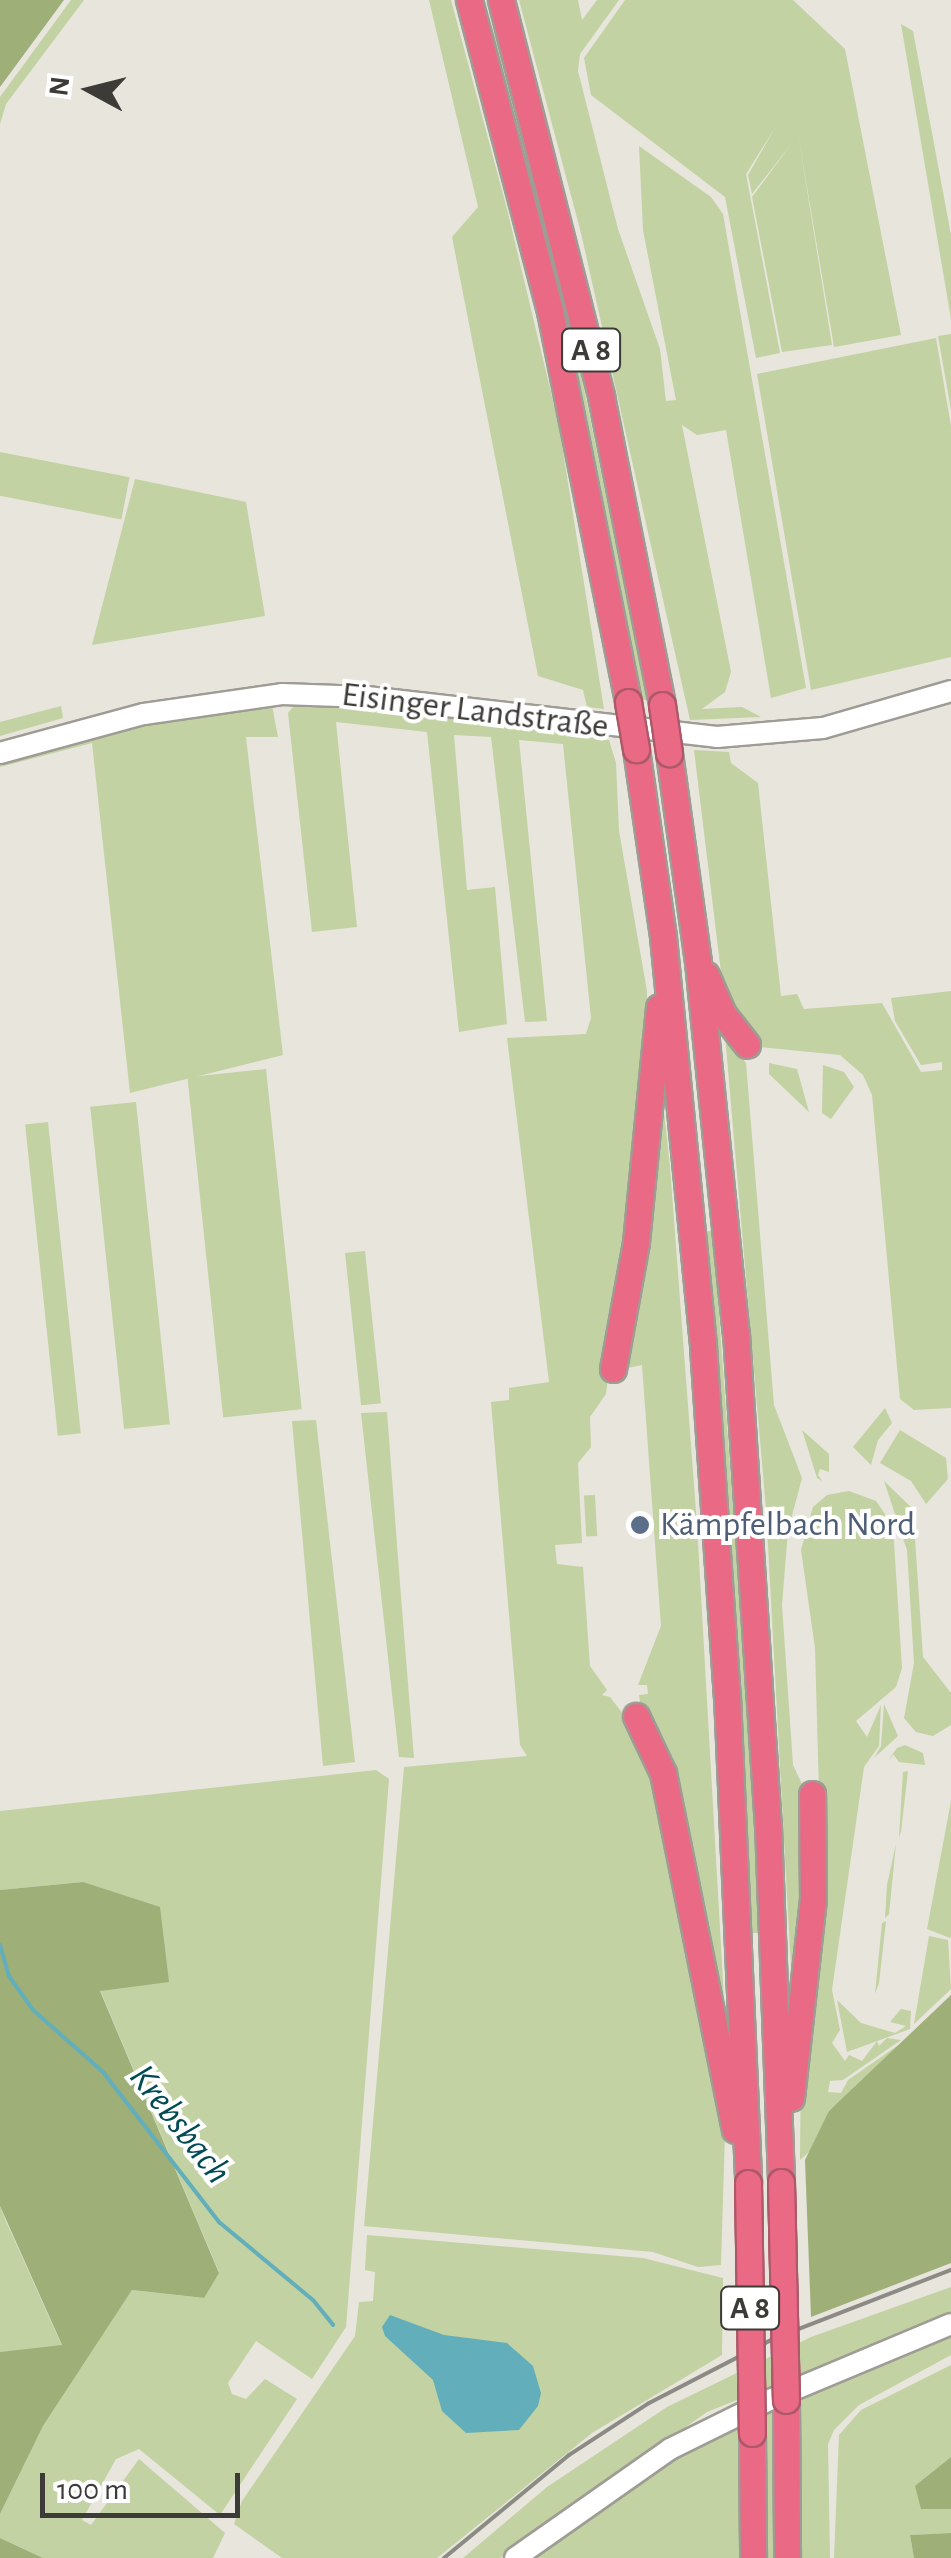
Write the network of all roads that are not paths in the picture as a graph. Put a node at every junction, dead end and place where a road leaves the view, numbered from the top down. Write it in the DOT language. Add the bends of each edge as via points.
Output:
graph roads {
  1 [pos="469,0"];
  2 [pos="501,0"];
  3 [pos="951,691"];
  4 [pos="0,753"];
  5 [pos="663,937"];
  6 [pos="698,962"];
  7 [pos="747,1045"];
  8 [pos="613,1369"];
  9 [pos="636,1716"];
  10 [pos="812,1794"];
  11 [pos="781,2182"];
  12 [pos="748,2183"];
  13 [pos="951,2324"];
  14 [pos="515,2558"];
  15 [pos="753,2558"];
  16 [pos="786,2558"];
  1 -- 5 [label="highway, A 8, bridge" via="558,346 628,702"];
  2 -- 6 [label="highway, A 8, bridge" via="598,379 662,705"];
  3 -- 4 [label="main road, Eisinger Landstraße" via="823,728 717,737 367,697 282,694 144,714"];
  5 -- 8 [label="highway" via="642,1196"];
  5 -- 12 [label="highway, A 8" via="716,1526"];
  6 -- 7 [label="highway"];
  6 -- 11 [label="highway, A 8" via="748,1508"];
  9 -- 12 [label="highway" via="663,1774"];
  10 -- 11 [label="highway" via="813,1899"];
  11 -- 16 [label="highway, A 8, bridge"];
  12 -- 15 [label="highway, A 8, bridge"];
  13 -- 14 [label="main road" via="767,2400 670,2449"];
}
